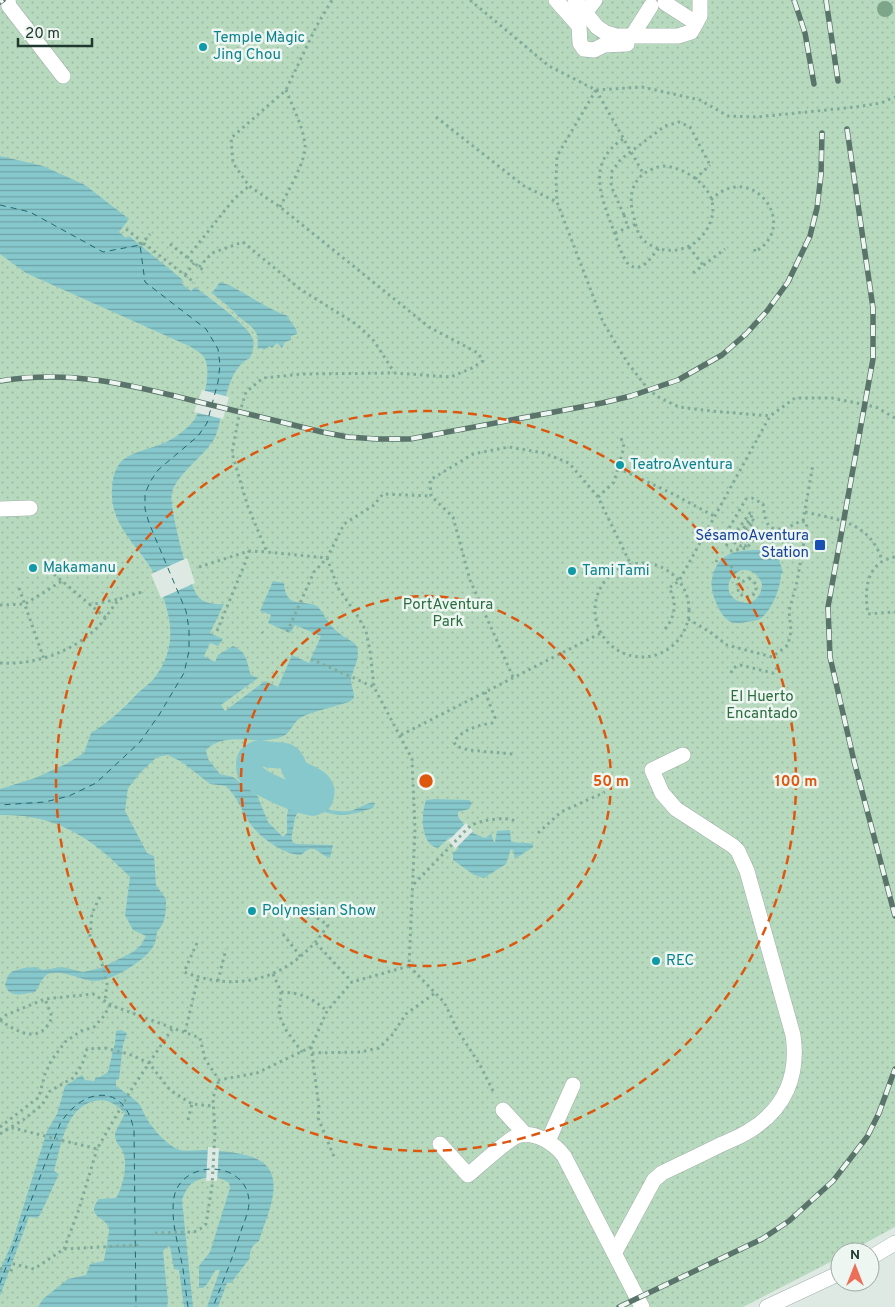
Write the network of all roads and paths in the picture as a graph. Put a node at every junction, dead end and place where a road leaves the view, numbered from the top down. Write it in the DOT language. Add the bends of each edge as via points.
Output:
graph roads {
  1 [pos="8,0"];
  2 [pos="332,0"];
  3 [pos="470,0"];
  4 [pos="556,0"];
  5 [pos="575,0"];
  6 [pos="595,0"];
  7 [pos="700,0"];
  8 [pos="657,2"];
  9 [pos="585,13"];
  10 [pos="694,27"];
  11 [pos="632,36"];
  12 [pos="63,76"];
  13 [pos="286,90"];
  14 [pos="596,90"];
  15 [pos="895,97"];
  16 [pos="436,117"];
  17 [pos="623,139"];
  18 [pos="644,173"];
  19 [pos="695,180"];
  20 [pos="249,186"];
  21 [pos="711,200"];
  22 [pos="557,202"];
  23 [pos="280,207"];
  24 [pos="636,224"];
  25 [pos="628,228"];
  26 [pos="126,229"];
  27 [pos="615,233"];
  28 [pos="150,234"];
  29 [pos="170,244"];
  30 [pos="140,245"];
  31 [pos="689,247"];
  32 [pos="754,247"];
  33 [pos="659,248"];
  34 [pos="725,249"];
  35 [pos="187,258"];
  36 [pos="194,263"];
  37 [pos="703,265"];
  38 [pos="199,267"];
  39 [pos="203,270"];
  40 [pos="693,273"];
  41 [pos="185,275"];
  42 [pos="195,283"];
  43 [pos="394,373"];
  44 [pos="770,416"];
  45 [pos="895,418"];
  46 [pos="620,435"];
  47 [pos="813,464"];
  48 [pos="618,468"];
  49 [pos="431,496"];
  50 [pos="598,497"];
  51 [pos="30,508"];
  52 [pos="0,509"];
  53 [pos="804,512"];
  54 [pos="714,516"];
  55 [pos="803,520"];
  56 [pos="721,542"];
  57 [pos="726,546"];
  58 [pos="249,550"];
  59 [pos="730,550"];
  60 [pos="267,552"];
  61 [pos="895,557"];
  62 [pos="327,558"];
  63 [pos="882,560"];
  64 [pos="631,565"];
  65 [pos="730,566"];
  66 [pos="199,567"];
  67 [pos="49,570"];
  68 [pos="62,581"];
  69 [pos="679,581"];
  70 [pos="740,583"];
  71 [pos="19,588"];
  72 [pos="145,591"];
  73 [pos="120,600"];
  74 [pos="0,604"];
  75 [pos="25,604"];
  76 [pos="88,605"];
  77 [pos="895,612"];
  78 [pos="106,618"];
  79 [pos="688,619"];
  80 [pos="665,629"];
  81 [pos="218,631"];
  82 [pos="287,632"];
  83 [pos="602,633"];
  84 [pos="44,659"];
  85 [pos="311,659"];
  86 [pos="0,663"];
  87 [pos="778,663"];
  88 [pos="731,673"];
  89 [pos="514,677"];
  90 [pos="374,687"];
  91 [pos="485,692"];
  92 [pos="401,736"];
  93 [pos="512,754"];
  94 [pos="683,755"];
  95 [pos="605,792"];
  96 [pos="515,821"];
  97 [pos="538,833"];
  98 [pos="413,885"];
  99 [pos="100,897"];
  100 [pos="306,911"];
  101 [pos="283,934"];
  102 [pos="197,943"];
  103 [pos="316,943"];
  104 [pos="226,949"];
  105 [pos="301,957"];
  106 [pos="409,966"];
  107 [pos="273,974"];
  108 [pos="198,978"];
  109 [pos="218,981"];
  110 [pos="352,982"];
  111 [pos="281,992"];
  112 [pos="436,993"];
  113 [pos="45,999"];
  114 [pos="105,1000"];
  115 [pos="112,1005"];
  116 [pos="327,1011"];
  117 [pos="0,1020"];
  118 [pos="172,1028"];
  119 [pos="184,1032"];
  120 [pos="311,1047"];
  121 [pos="302,1052"];
  122 [pos="312,1053"];
  123 [pos="149,1063"];
  124 [pos="219,1080"];
  125 [pos="573,1085"];
  126 [pos="192,1104"];
  127 [pos="212,1106"];
  128 [pos="500,1106"];
  129 [pos="188,1120"];
  130 [pos="0,1127"];
  131 [pos="6,1130"];
  132 [pos="0,1134"];
  133 [pos="526,1135"];
  134 [pos="548,1141"];
  135 [pos="440,1144"];
  136 [pos="96,1148"];
  137 [pos="335,1159"];
  138 [pos="155,1233"];
  139 [pos="895,1243"];
  140 [pos="139,1245"];
  141 [pos="64,1249"];
  142 [pos="614,1252"];
  143 [pos="880,1252"];
  144 [pos="0,1268"];
  145 [pos="830,1278"];
  146 [pos="642,1307"];
  147 [pos="767,1307"];
  1 -- 12 [label="lane" via="9,6"];
  2 -- 13 [label="path"];
  3 -- 14 [label="path" via="549,66"];
  4 -- 10 [label="lane" via="577,22 581,46 586,50 614,44 675,43 685,39"];
  5 -- 9 [label="lane"];
  6 -- 9 [label="lane"];
  7 -- 10 [label="lane" via="700,16"];
  8 -- 10 [label="lane"];
  8 -- 11 [label="lane"];
  9 -- 11 [label="lane" via="610,35"];
  10 -- 11 [label="lane" via="678,36"];
  13 -- 20 [label="path" via="232,138 233,163"];
  13 -- 23 [label="path" via="306,147 299,170"];
  14 -- 15 [label="path" via="642,87 700,100 728,116 757,117 856,107"];
  14 -- 17 [label="path"];
  14 -- 22 [label="path" via="557,156"];
  16 -- 22 [label="path" via="524,186"];
  17 -- 18 [label="path"];
  17 -- 27 [label="path" via="608,152 599,177 601,197"];
  18 -- 19 [label="path" via="656,167 670,166 683,170"];
  18 -- 24 [label="path" via="635,184 631,197"];
  19 -- 21 [label="path"];
  19 -- 25 [label="path, bridge" via="710,166 690,127 679,122 665,126 621,159 612,171 611,186"];
  20 -- 23 [label="path"];
  20 -- 35 [label="path" via="234,199"];
  21 -- 31 [label="path" via="712,216 707,230"];
  21 -- 32 [label="path" via="722,191 736,187 750,188 762,196 771,207 773,226 766,243 755,252"];
  22 -- 44 [label="path" via="603,322 648,390 679,407"];
  23 -- 43 [label="path" via="429,327 478,353 483,361 451,377"];
  24 -- 25 [label="path"];
  24 -- 33 [label="path" via="639,235"];
  25 -- 27 [label="path"];
  26 -- 30 [label="path" via="140,240"];
  27 -- 33 [label="path" via="631,267 642,267"];
  28 -- 30 [label="path"];
  29 -- 35 [label="path"];
  30 -- 41 [label="path" via="145,244"];
  31 -- 33 [label="path"];
  31 -- 37 [label="path"];
  34 -- 37 [label="path"];
  35 -- 36 [label="path"];
  36 -- 38 [label="path"];
  36 -- 41 [label="path"];
  37 -- 40 [label="path"];
  38 -- 39 [label="path"];
  38 -- 43 [label="path" via="212,253 243,242 300,289 356,324 374,341"];
  41 -- 42 [label="path"];
  43 -- 60 [label="path" via="302,374 263,378 246,392 232,453 248,507"];
  44 -- 45 [label="path" via="795,398 832,398 876,407"];
  44 -- 54 [label="path"];
  46 -- 48 [label="path" via="624,447"];
  47 -- 53 [label="path"];
  48 -- 50 [label="path" via="614,482"];
  48 -- 54 [label="path"];
  49 -- 50 [label="path" via="430,480 457,462 473,454 509,447 544,453 568,463"];
  49 -- 62 [label="path" via="383,494 374,505 344,524"];
  49 -- 89 [label="path" via="453,517 470,580"];
  50 -- 64 [label="path"];
  51 -- 52 [label="lane"];
  53 -- 55 [label="path"];
  53 -- 63 [label="path" via="855,525 868,534"];
  54 -- 69 [label="path"];
  55 -- 56 [label="path" via="785,529 773,528 766,520 762,504 752,498 746,499"];
  55 -- 79 [label="path" via="807,524 789,611 791,631 788,646 772,657 748,652 727,646"];
  57 -- 59 [label="path" via="750,513 753,514 734,542 736,544 752,519 738,544 741,546 753,528 744,545 757,534 747,548"];
  58 -- 60 [label="path"];
  58 -- 66 [label="path"];
  58 -- 81 [label="path"];
  60 -- 62 [label="path"];
  61 -- 63 [label="path"];
  62 -- 82 [label="path" via="314,572"];
  62 -- 90 [label="path" via="338,588 366,631"];
  63 -- 77 [label="path" via="867,583 868,614"];
  64 -- 69 [label="path" via="657,566"];
  64 -- 83 [label="path" via="618,570 600,589 595,615"];
  65 -- 70 [label="path"];
  67 -- 68 [label="path"];
  68 -- 75 [label="path"];
  68 -- 76 [label="path"];
  69 -- 79 [label="path" via="686,593"];
  69 -- 80 [label="path" via="669,588 674,608"];
  70 -- 70 [label="path" via="737,589 741,595 750,597 754,594 757,588 754,581 750,578"];
  71 -- 75 [label="path"];
  72 -- 73 [label="path"];
  73 -- 76 [label="path"];
  73 -- 78 [label="path"];
  74 -- 75 [label="path"];
  75 -- 84 [label="path"];
  76 -- 78 [label="path"];
  78 -- 84 [label="path" via="72,647"];
  79 -- 83 [label="path" via="676,643 653,656 627,655 614,649"];
  83 -- 89 [label="path"];
  84 -- 86 [label="path"];
  85 -- 90 [label="path"];
  87 -- 88 [label="path" via="773,673 740,665"];
  89 -- 91 [label="path"];
  90 -- 92 [label="path"];
  91 -- 92 [label="path"];
  91 -- 93 [label="path" via="494,718 492,723 458,735 454,742 468,750"];
  92 -- 98 [label="path" via="412,759"];
  94 -- 142 [label="lane" via="652,770 662,793 676,810 738,851 747,871 793,1036 795,1063 791,1084 779,1105 765,1119 749,1131 662,1173 654,1180"];
  95 -- 97 [label="path" via="561,812"];
  96 -- 98 [label="path" via="487,820 470,826"];
  98 -- 106 [label="path"];
  99 -- 114 [label="path" via="92,913 90,936 100,956 107,984"];
  100 -- 103 [label="path" via="328,925"];
  101 -- 105 [label="path"];
  102 -- 108 [label="path" via="184,972"];
  103 -- 105 [label="path"];
  103 -- 110 [label="path"];
  104 -- 109 [label="path"];
  105 -- 107 [label="path"];
  106 -- 110 [label="path"];
  106 -- 112 [label="path"];
  107 -- 109 [label="path" via="244,982"];
  107 -- 111 [label="path"];
  108 -- 109 [label="path"];
  108 -- 119 [label="path"];
  110 -- 116 [label="path"];
  111 -- 116 [label="path" via="308,997"];
  111 -- 121 [label="path" via="279,1014"];
  112 -- 122 [label="path" via="406,1014 379,1048 360,1052"];
  112 -- 128 [label="path" via="480,1065"];
  113 -- 114 [label="path" via="93,994"];
  113 -- 117 [label="path"];
  113 -- 117 [label="path" via="52,1017 49,1025 41,1031 29,1035"];
  114 -- 115 [label="path"];
  115 -- 118 [label="path"];
  115 -- 130 [label="path" via="94,1027 65,1042 51,1060 39,1097"];
  116 -- 120 [label="path"];
  118 -- 119 [label="path"];
  118 -- 123 [label="path"];
  119 -- 124 [label="path" via="200,1038 205,1059"];
  120 -- 121 [label="path"];
  120 -- 122 [label="path"];
  121 -- 124 [label="path" via="257,1073"];
  122 -- 137 [label="path" via="318,1118"];
  123 -- 126 [label="path" via="170,1090"];
  123 -- 131 [label="path" via="105,1048 87,1050 73,1078 50,1091 42,1105"];
  123 -- 136 [label="path"];
  124 -- 127 [label="path"];
  125 -- 134 [label="lane"];
  126 -- 127 [label="path"];
  126 -- 129 [label="path"];
  127 -- 138 [label="path" via="215,1132 206,1224 194,1232"];
  128 -- 133 [label="lane"];
  131 -- 132 [label="path"];
  131 -- 136 [label="path" via="13,1128"];
  133 -- 134 [label="lane"];
  133 -- 135 [label="lane" via="516,1137 468,1175"];
  134 -- 142 [label="lane" via="564,1156"];
  136 -- 141 [label="path"];
  139 -- 143 [label="lane"];
  140 -- 141 [label="path"];
  141 -- 144 [label="path" via="34,1269 14,1264 10,1273"];
  142 -- 146 [label="lane"];
  145 -- 147 [label="lane"];
}
